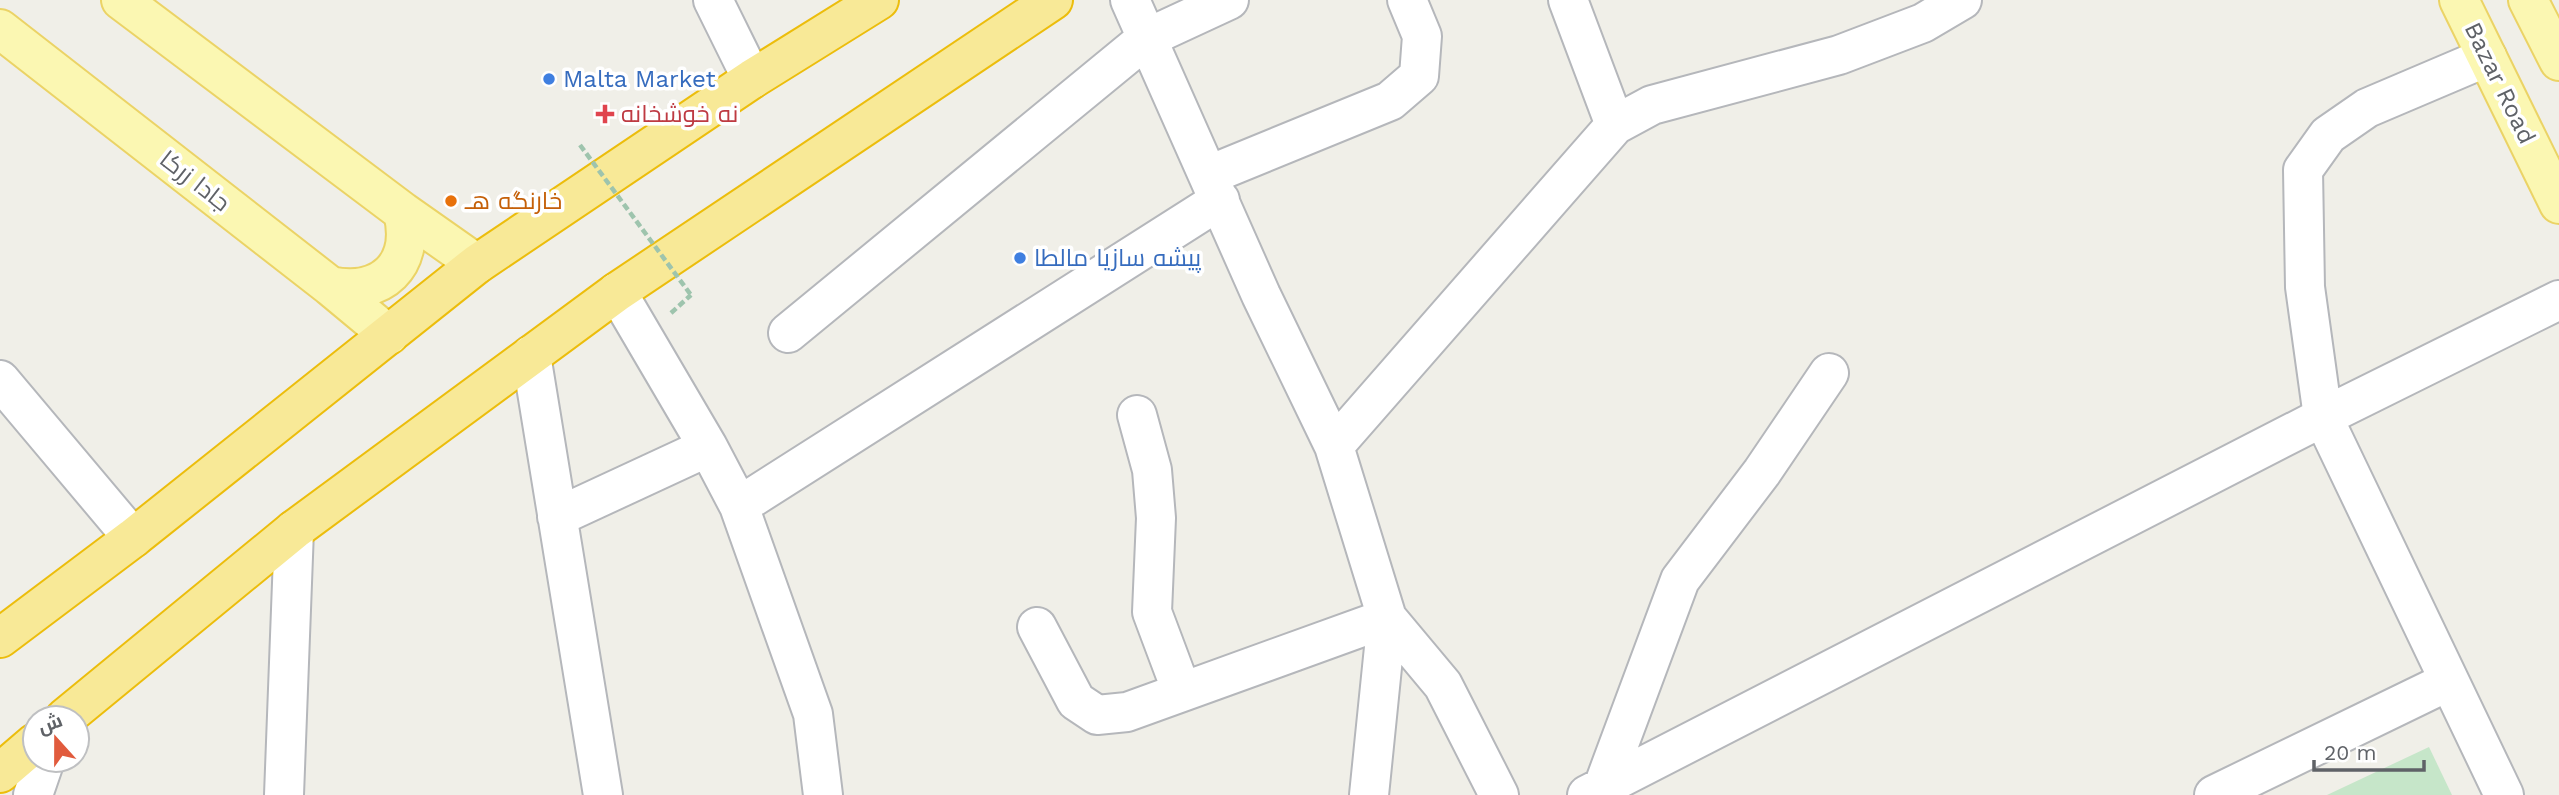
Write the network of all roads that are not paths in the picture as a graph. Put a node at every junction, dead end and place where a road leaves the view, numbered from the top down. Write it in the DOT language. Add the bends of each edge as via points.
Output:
graph roads {
  1 [pos="121,0"];
  2 [pos="713,0"];
  3 [pos="879,0"];
  4 [pos="1053,0"];
  5 [pos="1130,0"];
  6 [pos="1229,0"];
  7 [pos="1407,0"];
  8 [pos="1568,0"];
  9 [pos="1962,0"];
  10 [pos="2459,0"];
  11 [pos="2528,0"];
  12 [pos="0,29"];
  13 [pos="1147,38"];
  14 [pos="2487,57"];
  15 [pos="2559,61"];
  16 [pos="752,79"];
  17 [pos="1615,125"];
  18 [pos="1215,188"];
  19 [pos="2559,204"];
  20 [pos="403,212"];
  21 [pos="477,264"];
  22 [pos="330,286"];
  23 [pos="617,292"];
  24 [pos="2559,300"];
  25 [pos="789,333"];
  26 [pos="389,335"];
  27 [pos="531,355"];
  28 [pos="1829,373"];
  29 [pos="0,380"];
  30 [pos="1137,415"];
  31 [pos="2323,417"];
  32 [pos="1334,446"];
  33 [pos="708,447"];
  34 [pos="738,506"];
  35 [pos="557,517"];
  36 [pos="294,530"];
  37 [pos="133,538"];
  38 [pos="1387,618"];
  39 [pos="1037,627"];
  40 [pos="0,638"];
  41 [pos="2449,681"];
  42 [pos="1182,692"];
  43 [pos="82,704"];
  44 [pos="21,755"];
  45 [pos="0,773"];
  46 [pos="40,774"];
  47 [pos="1595,791"];
  48 [pos="33,795"];
  49 [pos="284,795"];
  50 [pos="603,795"];
  51 [pos="823,795"];
  52 [pos="1369,795"];
  53 [pos="1499,795"];
  54 [pos="2214,795"];
  55 [pos="2504,795"];
  1 -- 20 [label="main road"];
  2 -- 16 [label="street"];
  3 -- 16 [label="highway"];
  4 -- 23 [label="highway"];
  5 -- 13 [label="street"];
  6 -- 13 [label="street"];
  7 -- 18 [label="street" via="1422,36 1419,76 1390,101"];
  8 -- 17 [label="street"];
  9 -- 17 [label="street" via="1923,23 1839,55 1652,106"];
  10 -- 14 [label="main road, Bazar Road"];
  11 -- 15 [label="main road"];
  12 -- 22 [label="main road, جادا زرکا"];
  13 -- 18 [label="street"];
  13 -- 25 [label="street"];
  14 -- 19 [label="main road, Bazar Road"];
  14 -- 31 [label="street" via="2367,108 2328,135 2303,170 2305,287"];
  16 -- 21 [label="highway"];
  17 -- 32 [label="street"];
  18 -- 32 [label="street"];
  18 -- 34 [label="street"];
  20 -- 21 [label="main road"];
  20 -- 22 [label="main road" via="408,230 398,266 367,288"];
  21 -- 26 [label="highway"];
  22 -- 26 [label="main road, جادا زرکا"];
  23 -- 27 [label="highway"];
  23 -- 33 [label="street"];
  24 -- 31 [label="street"];
  26 -- 37 [label="highway"];
  27 -- 35 [label="street"];
  27 -- 36 [label="highway"];
  28 -- 47 [label="street" via="1680,580"];
  29 -- 37 [label="street"];
  30 -- 42 [label="street" via="1152,470 1156,518 1152,612"];
  31 -- 41 [label="street"];
  31 -- 47 [label="street"];
  32 -- 38 [label="street"];
  33 -- 34 [label="street"];
  33 -- 35 [label="street"];
  34 -- 51 [label="street" via="813,714"];
  35 -- 50 [label="street"];
  36 -- 43 [label="highway"];
  36 -- 49 [label="street"];
  37 -- 40 [label="highway"];
  38 -- 42 [label="street"];
  38 -- 52 [label="street"];
  38 -- 53 [label="street" via="1443,685"];
  39 -- 42 [label="street" via="1076,701 1097,715 1127,712"];
  41 -- 54 [label="street"];
  41 -- 55 [label="street"];
  44 -- 45 [label="highway"];
  46 -- 48 [label="street"];
}
